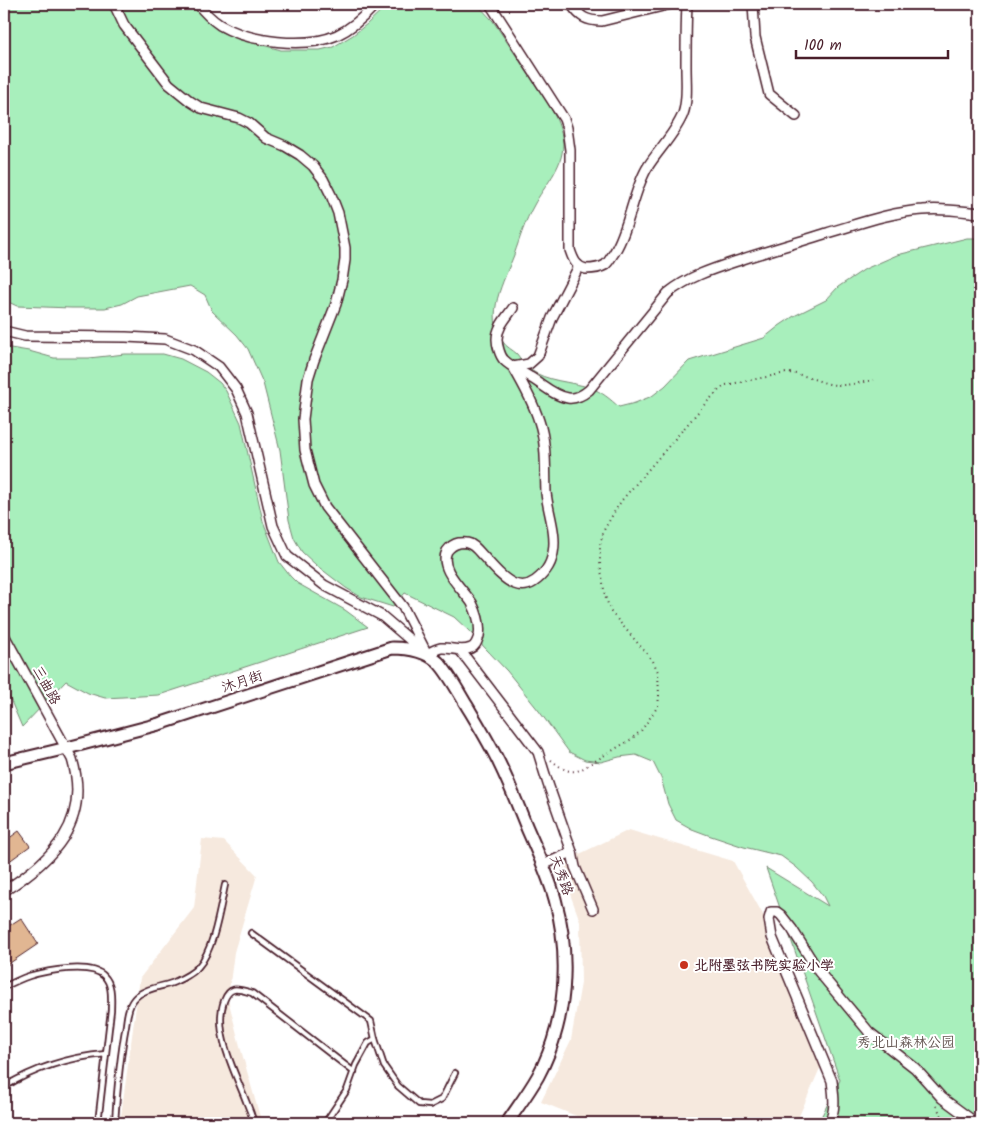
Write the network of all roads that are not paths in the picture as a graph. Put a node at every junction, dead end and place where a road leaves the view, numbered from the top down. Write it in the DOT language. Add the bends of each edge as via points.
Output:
graph roads {
  1 [pos="114,4"];
  2 [pos="198,4"];
  3 [pos="376,4"];
  4 [pos="490,4"];
  5 [pos="571,4"];
  6 [pos="671,4"];
  7 [pos="687,4"];
  8 [pos="753,4"];
  9 [pos="796,116"];
  10 [pos="980,213"];
  11 [pos="579,266"];
  12 [pos="513,308"];
  13 [pos="4,331"];
  14 [pos="513,367"];
  15 [pos="4,635"];
  16 [pos="460,650"];
  17 [pos="427,654"];
  18 [pos="67,748"];
  19 [pos="4,763"];
  20 [pos="572,852"];
  21 [pos="543,865"];
  22 [pos="225,885"];
  23 [pos="4,891"];
  24 [pos="594,909"];
  25 [pos="251,933"];
  26 [pos="4,987"];
  27 [pos="376,1039"];
  28 [pos="106,1054"];
  29 [pos="354,1072"];
  30 [pos="455,1073"];
  31 [pos="4,1087"];
  32 [pos="98,1123"];
  33 [pos="115,1123"];
  34 [pos="254,1123"];
  35 [pos="324,1123"];
  36 [pos="507,1123"];
  37 [pos="829,1123"];
  38 [pos="976,1123"];
  1 -- 17 [label="street" via="124,24 169,84 201,108 250,123 266,138 300,154 313,166 331,195 338,213 345,260 336,304 308,379 303,418 305,450 314,485 325,507 403,607"];
  2 -- 3 [label="street" via="222,26 256,37 297,43 337,34"];
  4 -- 11 [label="street" via="564,119 570,150 570,250"];
  5 -- 6 [label="street" via="584,18 602,21"];
  7 -- 11 [label="street" via="683,114 647,169 617,248 605,265"];
  8 -- 9 [label="street" via="756,37 769,94"];
  10 -- 14 [label="street" via="922,210 890,216 690,278 668,293 589,390 574,398 560,396"];
  11 -- 14 [label="street" via="552,318 538,356 529,364"];
  12 -- 14 [label="street" via="497,338 500,355"];
  13 -- 17 [label="street" via="25,336 165,340 194,350 219,367 236,389 247,413 273,526 287,556 324,585 382,616"];
  14 -- 16 [label="street" via="540,422 546,457 546,494 554,540 553,553 548,567 535,583 519,586 504,579 467,543 455,544 448,549 446,567 478,615 477,643 472,648"];
  15 -- 18 [label="street, 三曲路"];
  16 -- 17 [label="street" via="442,648"];
  16 -- 20 [label="street" via="538,752"];
  17 -- 18 [label="main road, 沐月街" via="392,648 159,724"];
  17 -- 21 [label="main road, 天秀路" via="446,672 483,733 502,768"];
  18 -- 19 [label="main road, 沐月街"];
  18 -- 23 [label="street, 三曲路" via="78,784 72,821 47,858"];
  20 -- 21 [label="street"];
  20 -- 24 [label="street" via="575,867"];
  21 -- 36 [label="main road, 天秀路" via="561,926 564,952 561,1002 545,1062"];
  22 -- 33 [label="lane" via="214,935 200,965 183,978 142,993 131,1004 123,1041"];
  25 -- 27 [label="lane" via="370,1021"];
  26 -- 28 [label="lane" via="27,976 56,970 88,969 102,974 112,997"];
  27 -- 29 [label="lane" via="368,1043"];
  27 -- 30 [label="lane" via="384,1066 398,1086 419,1104 430,1105 442,1099"];
  28 -- 31 [label="lane" via="52,1064"];
  28 -- 32 [label="lane"];
  29 -- 34 [label="lane" via="252,993 238,988 230,990 222,1007 221,1025 227,1051"];
  29 -- 35 [label="lane" via="347,1090"];
  37 -- 38 [label="street" via="834,1106 832,1081 772,937 771,912 777,912 792,929 819,972 869,1032 915,1068 942,1098"];
}
